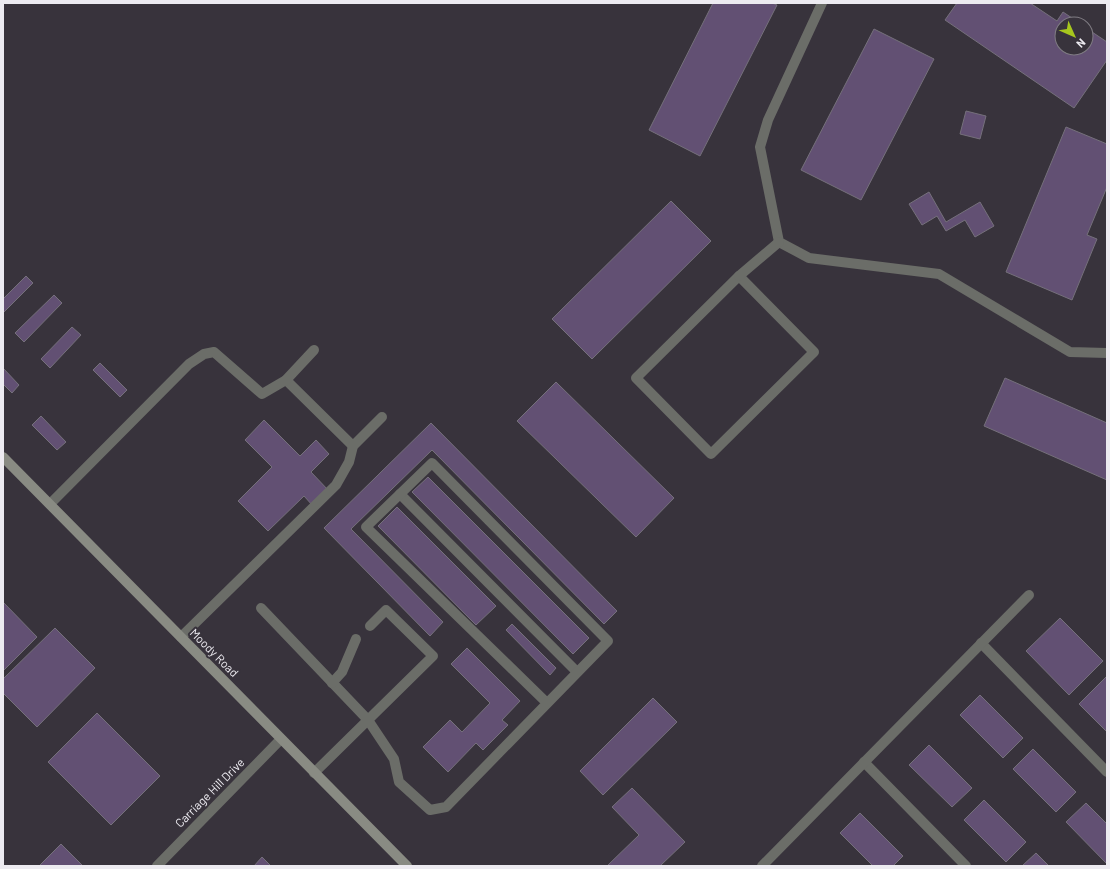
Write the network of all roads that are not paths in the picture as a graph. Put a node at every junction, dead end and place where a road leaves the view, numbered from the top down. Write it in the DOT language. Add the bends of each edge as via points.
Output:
graph roads {
  1 [pos="822,3"];
  2 [pos="779,242"];
  3 [pos="739,276"];
  4 [pos="314,350"];
  5 [pos="1107,353"];
  6 [pos="286,380"];
  7 [pos="382,417"];
  8 [pos="353,446"];
  9 [pos="3,457"];
  10 [pos="400,494"];
  11 [pos="50,504"];
  12 [pos="1029,595"];
  13 [pos="261,608"];
  14 [pos="370,626"];
  15 [pos="181,637"];
  16 [pos="356,639"];
  17 [pos="981,642"];
  18 [pos="577,672"];
  19 [pos="332,683"];
  20 [pos="547,703"];
  21 [pos="368,720"];
  22 [pos="281,739"];
  23 [pos="864,762"];
  24 [pos="1107,772"];
  25 [pos="314,773"];
  26 [pos="157,866"];
  27 [pos="407,866"];
  28 [pos="762,866"];
  29 [pos="966,866"];
  1 -- 2 [label="street" via="768,120 760,147"];
  2 -- 3 [label="street"];
  2 -- 5 [label="street" via="809,258 939,274 1070,352"];
  3 -- 3 [label="street" via="636,378 710,454 814,352"];
  4 -- 6 [label="street"];
  6 -- 8 [label="street"];
  6 -- 11 [label="street" via="262,394 214,352 204,354 189,364"];
  7 -- 8 [label="street"];
  8 -- 15 [label="street" via="349,462 336,485"];
  9 -- 11 [label="main road, Moody Road"];
  10 -- 18 [label="street"];
  10 -- 18 [label="street" via="432,463 608,641"];
  10 -- 20 [label="street" via="366,528"];
  11 -- 15 [label="main road, Moody Road"];
  12 -- 17 [label="street"];
  13 -- 19 [label="street"];
  14 -- 21 [label="street" via="386,610 433,656"];
  15 -- 22 [label="main road, Moody Road"];
  16 -- 19 [label="street" via="342,672"];
  17 -- 23 [label="street"];
  17 -- 24 [label="street"];
  18 -- 20 [label="street"];
  19 -- 21 [label="street"];
  20 -- 21 [label="street" via="446,807 430,810 399,782 394,760"];
  21 -- 25 [label="street"];
  22 -- 25 [label="main road, Moody Road"];
  22 -- 26 [label="street, Carriage Hill Drive"];
  23 -- 28 [label="street"];
  23 -- 29 [label="street"];
  25 -- 27 [label="main road, Moody Road"];
}
